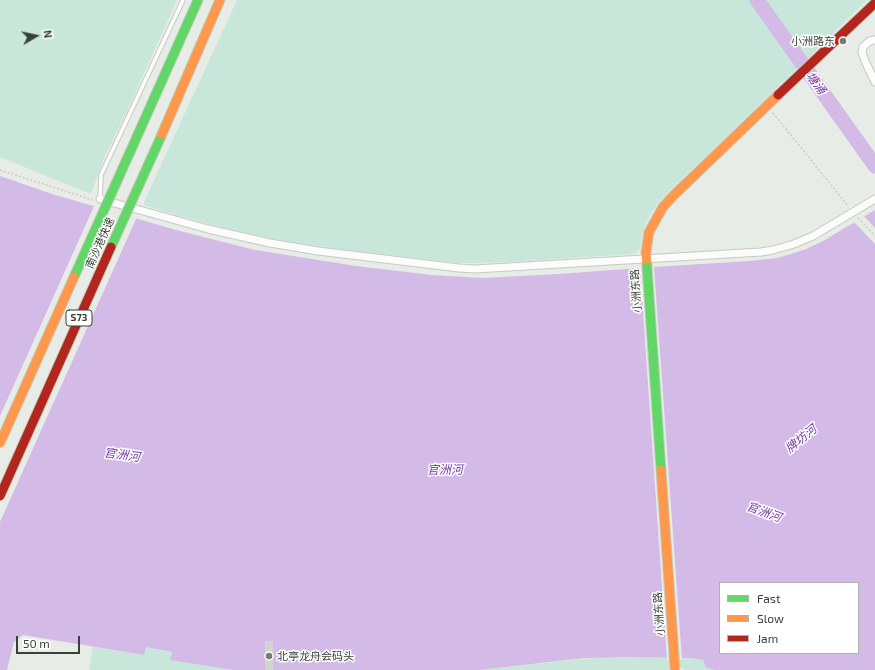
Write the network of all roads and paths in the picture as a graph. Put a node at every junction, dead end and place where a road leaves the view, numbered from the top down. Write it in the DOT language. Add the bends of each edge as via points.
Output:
graph roads {
  1 [pos="183,0"];
  2 [pos="198,0"];
  3 [pos="220,0"];
  4 [pos="875,3"];
  5 [pos="875,40"];
  6 [pos="875,82"];
  7 [pos="767,106"];
  8 [pos="0,170"];
  9 [pos="100,199"];
  10 [pos="875,199"];
  11 [pos="853,212"];
  12 [pos="875,236"];
  13 [pos="646,263"];
  14 [pos="0,443"];
  15 [pos="0,496"];
  16 [pos="675,669"];
  1 -- 9 [label="lane" via="102,175"];
  2 -- 14 [label="main road, 南沙港快速 / S73, bridge"];
  3 -- 15 [label="main road, 南沙港快速 / S73, bridge"];
  4 -- 7 [label="main road, 小洲东路"];
  5 -- 6 [label="street" via="865,45 862,52"];
  7 -- 11 [label="path"];
  7 -- 13 [label="main road, 小洲东路" via="663,207 650,232"];
  8 -- 9 [label="path" via="92,200"];
  9 -- 13 [label="street" via="208,230 270,243 459,268"];
  10 -- 11 [label="street"];
  11 -- 12 [label="path"];
  11 -- 13 [label="street" via="808,238 773,250"];
  13 -- 16 [label="main road, 小洲东路, bridge"];
}
